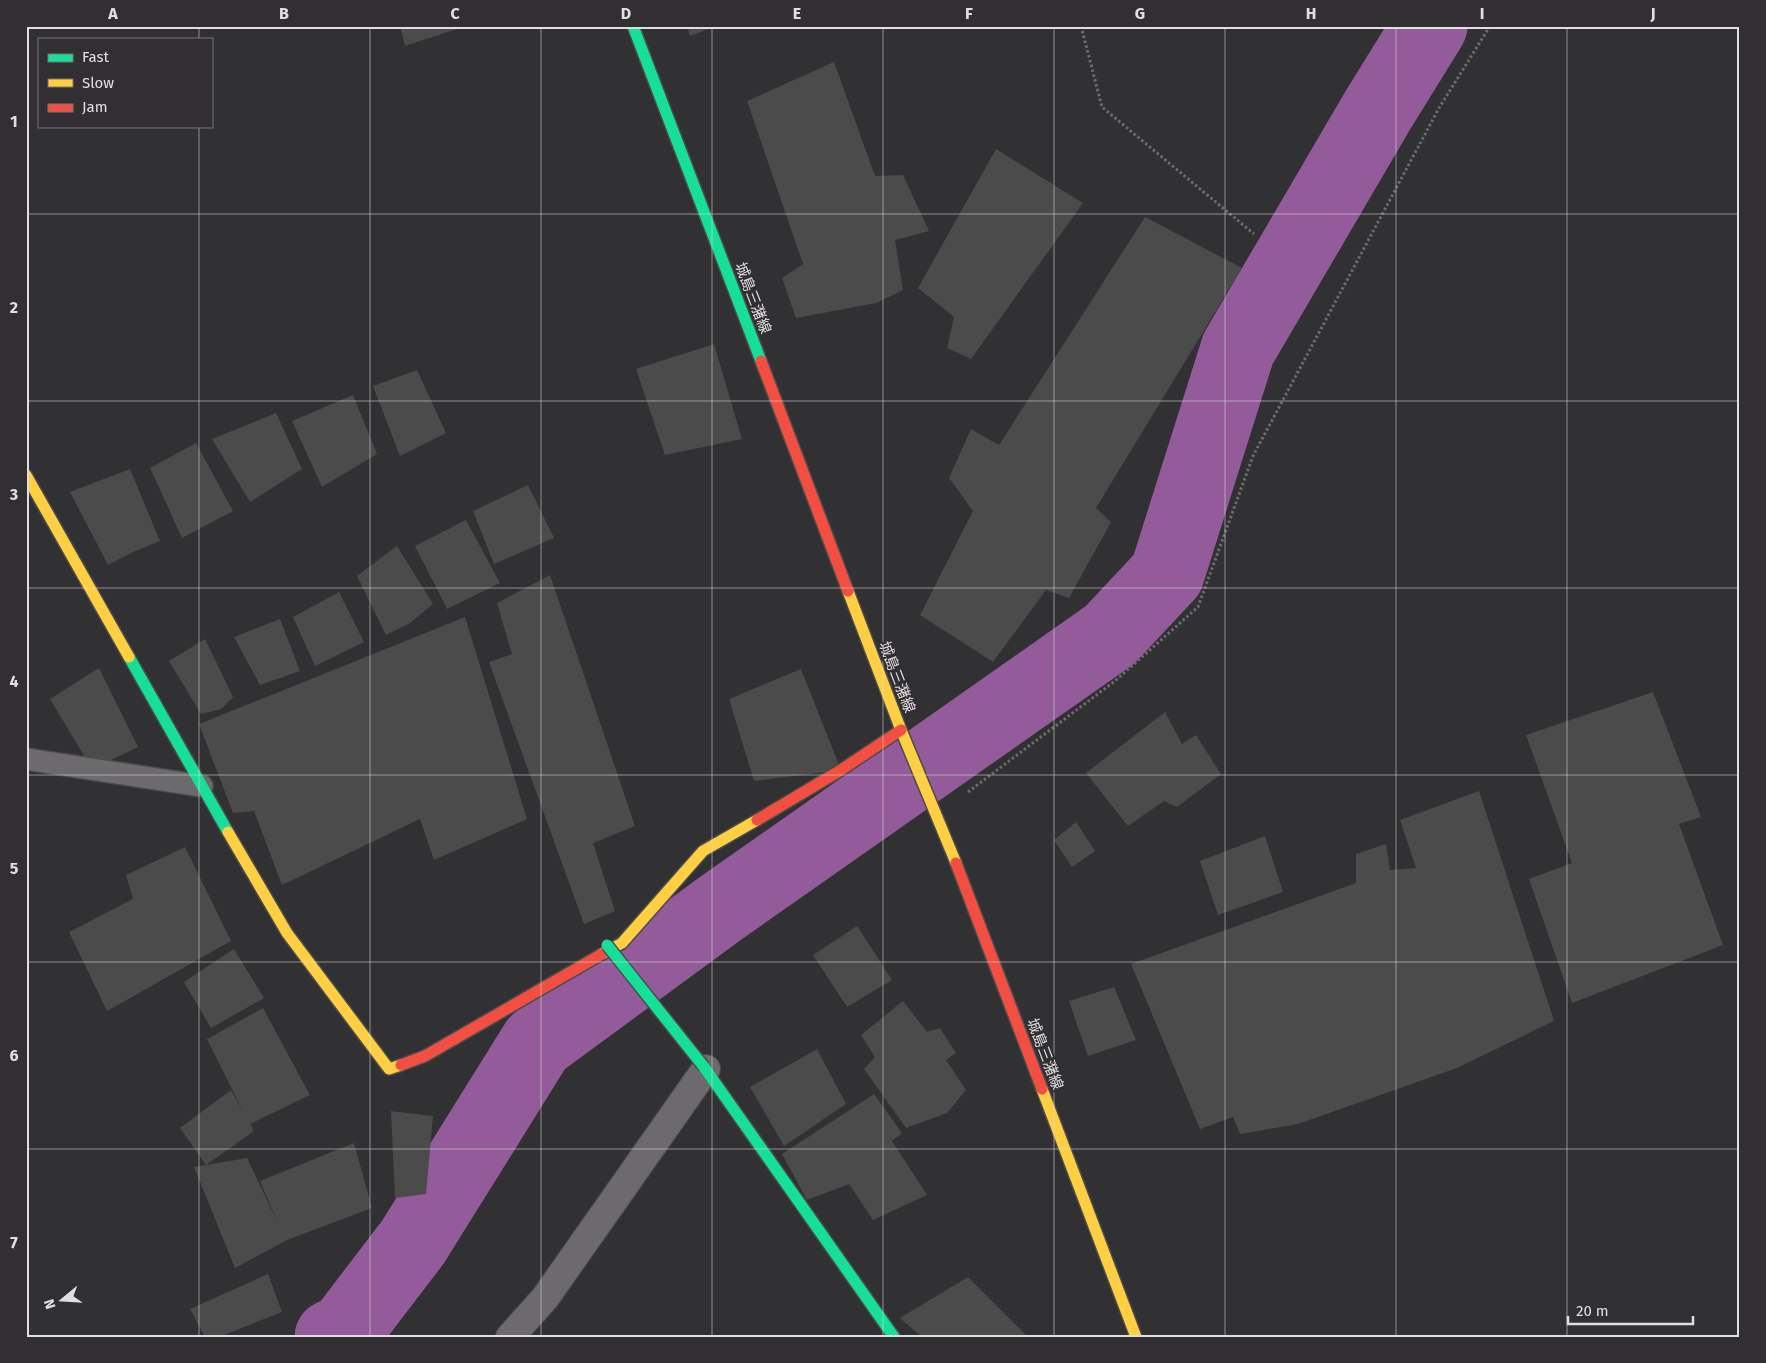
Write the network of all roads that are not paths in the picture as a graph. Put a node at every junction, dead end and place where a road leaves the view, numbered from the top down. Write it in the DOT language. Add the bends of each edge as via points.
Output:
graph roads {
  1 [pos="633,26"];
  2 [pos="26,474"];
  3 [pos="901,730"];
  4 [pos="26,759"];
  5 [pos="202,786"];
  6 [pos="622,942"];
  7 [pos="705,1068"];
  8 [pos="510,1337"];
  9 [pos="894,1337"];
  10 [pos="1136,1337"];
  1 -- 3 [label="street, 城島三潴線"];
  2 -- 5 [label="street"];
  3 -- 6 [label="street" via="841,770 703,851"];
  3 -- 10 [label="street, 城島三潴線" via="938,815"];
  4 -- 5 [label="lane"];
  5 -- 6 [label="street" via="287,932 389,1069 424,1056"];
  6 -- 7 [label="street, bridge" via="607,945"];
  7 -- 8 [label="street" via="545,1298"];
  7 -- 9 [label="street"];
}
